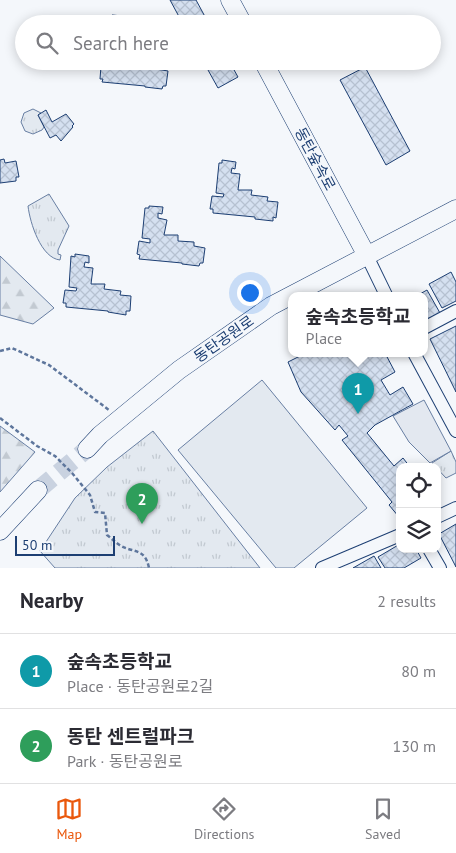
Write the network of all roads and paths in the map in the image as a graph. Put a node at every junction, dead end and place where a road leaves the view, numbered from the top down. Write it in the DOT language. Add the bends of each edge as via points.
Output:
graph roads {
  1 [pos="230,0"];
  2 [pos="238,15"];
  3 [pos="268,70"];
  4 [pos="456,209"];
  5 [pos="367,256"];
  6 [pos="298,292"];
  7 [pos="385,292"];
  8 [pos="288,297"];
  9 [pos="456,311"];
  10 [pos="428,326"];
  11 [pos="0,351"];
  12 [pos="416,357"];
  13 [pos="452,414"];
  14 [pos="0,418"];
  15 [pos="120,418"];
  16 [pos="456,431"];
  17 [pos="87,449"];
  18 [pos="38,490"];
  19 [pos="456,508"];
  20 [pos="441,515"];
  21 [pos="0,531"];
  22 [pos="396,537"];
  23 [pos="431,553"];
  24 [pos="149,568"];
  25 [pos="322,568"];
  26 [pos="440,568"];
  1 -- 2 [label="main road"];
  3 -- 5 [label="main road, 동탄숲속로"];
  4 -- 5 [label="main road, 동탄공원로"];
  5 -- 6 [label="main road, 동탄공원로"];
  5 -- 7 [label="street"];
  8 -- 15 [label="main road, 동탄공원로" via="178,370"];
  9 -- 10 [label="street"];
  11 -- 15 [label="path" via="12,348 49,365"];
  12 -- 13 [label="street"];
  13 -- 16 [label="street"];
  14 -- 24 [label="path" via="55,456 72,473 90,495 95,512 105,513 107,535 122,546 138,551"];
  15 -- 17 [label="main road, 동탄공원로"];
  18 -- 21 [label="main road"];
  19 -- 20 [label="street"];
  22 -- 25 [label="street"];
  23 -- 26 [label="street"];
}
